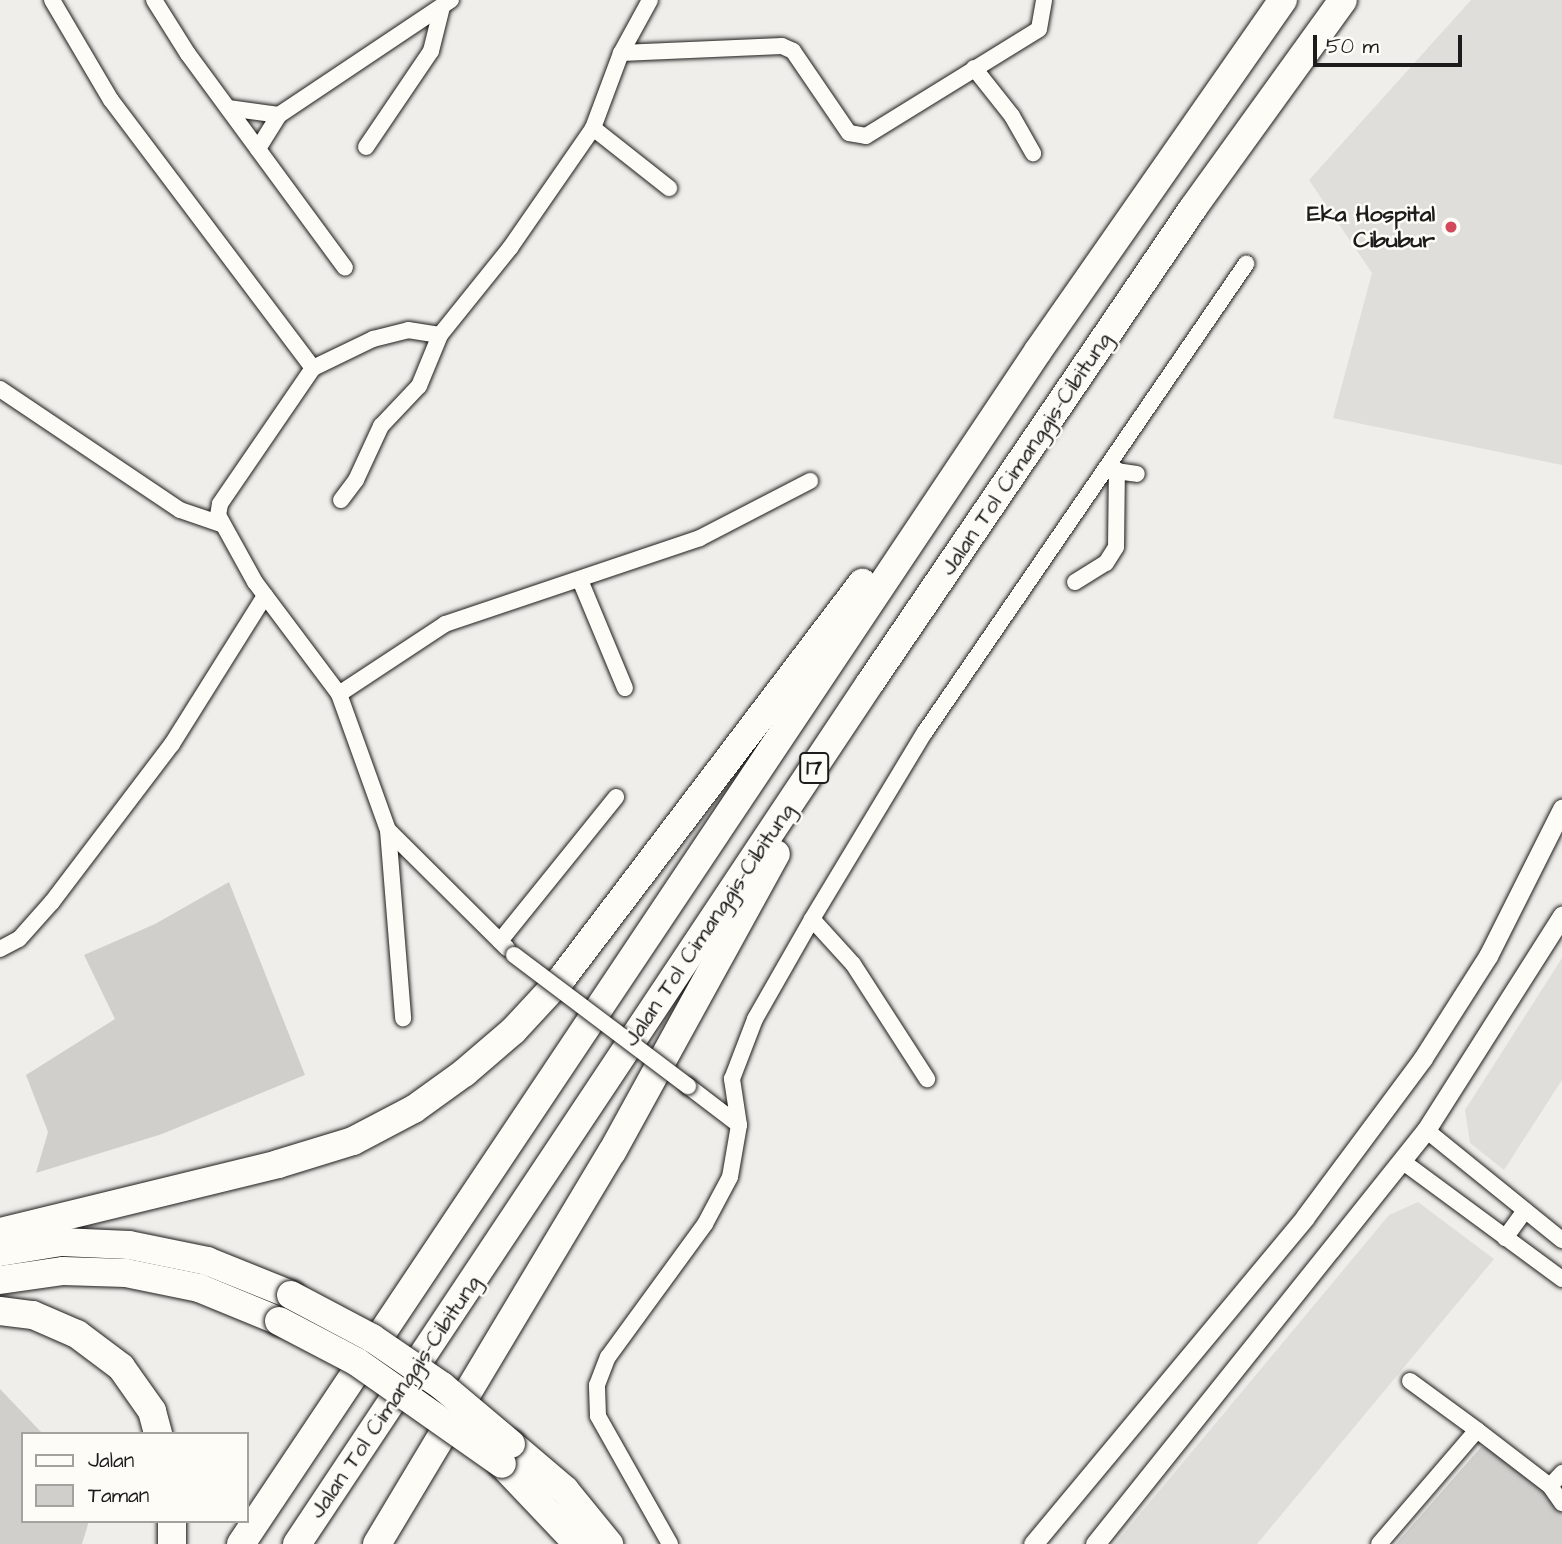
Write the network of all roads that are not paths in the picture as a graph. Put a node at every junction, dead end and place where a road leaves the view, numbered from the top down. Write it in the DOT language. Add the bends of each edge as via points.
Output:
graph roads {
  1 [pos="52,0"];
  2 [pos="154,0"];
  3 [pos="650,0"];
  4 [pos="1044,0"];
  5 [pos="1283,0"];
  6 [pos="1343,0"];
  7 [pos="446,4"];
  8 [pos="621,53"];
  9 [pos="974,68"];
  10 [pos="228,108"];
  11 [pos="279,115"];
  12 [pos="593,128"];
  13 [pos="366,147"];
  14 [pos="258,149"];
  15 [pos="1033,153"];
  16 [pos="669,188"];
  17 [pos="1246,264"];
  18 [pos="345,268"];
  19 [pos="440,335"];
  20 [pos="1038,351"];
  21 [pos="313,368"];
  22 [pos="0,389"];
  23 [pos="1111,470"];
  24 [pos="1137,474"];
  25 [pos="810,481"];
  26 [pos="341,500"];
  27 [pos="221,524"];
  28 [pos="580,580"];
  29 [pos="1075,582"];
  30 [pos="265,596"];
  31 [pos="870,683"];
  32 [pos="625,688"];
  33 [pos="339,694"];
  34 [pos="616,797"];
  35 [pos="1562,809"];
  36 [pos="388,830"];
  37 [pos="1562,916"];
  38 [pos="812,919"];
  39 [pos="500,942"];
  40 [pos="0,949"];
  41 [pos="403,1018"];
  42 [pos="927,1079"];
  43 [pos="740,1125"];
  44 [pos="1426,1130"];
  45 [pos="1402,1161"];
  46 [pos="1525,1210"];
  47 [pos="0,1232"];
  48 [pos="1505,1238"];
  49 [pos="1562,1240"];
  50 [pos="0,1252"];
  51 [pos="1562,1279"];
  52 [pos="0,1280"];
  53 [pos="0,1311"];
  54 [pos="1410,1381"];
  55 [pos="1477,1430"];
  56 [pos="157,1432"];
  57 [pos="507,1454"];
  58 [pos="1562,1473"];
  59 [pos="1550,1486"];
  60 [pos="1562,1501"];
  61 [pos="172,1523"];
  62 [pos="172,1544"];
  63 [pos="241,1544"];
  64 [pos="297,1544"];
  65 [pos="377,1544"];
  66 [pos="578,1544"];
  67 [pos="609,1544"];
  68 [pos="670,1544"];
  69 [pos="1033,1544"];
  70 [pos="1095,1544"];
  71 [pos="1378,1544"];
  1 -- 21 [label="street" via="111,100"];
  2 -- 10 [label="street"];
  3 -- 8 [label="street"];
  4 -- 9 [label="street" via="1039,29"];
  5 -- 20 [label="highway, Jalan Tol Cimanggis–Cibitung / 17"];
  6 -- 31 [label="highway, Jalan Tol Cimanggis–Cibitung / 17" via="1193,208"];
  7 -- 11 [label="street"];
  7 -- 13 [label="street" via="431,51"];
  8 -- 9 [label="street" via="782,46 793,51 849,133 859,137"];
  8 -- 12 [label="street"];
  9 -- 15 [label="street" via="1012,116"];
  10 -- 11 [label="street"];
  10 -- 14 [label="street"];
  11 -- 14 [label="street"];
  12 -- 16 [label="street"];
  12 -- 19 [label="street" via="510,248"];
  14 -- 18 [label="street"];
  17 -- 23 [label="street"];
  19 -- 21 [label="street" via="408,330 373,339"];
  19 -- 26 [label="street" via="419,386 381,426"];
  20 -- 47 [label="highway" via="563,977 513,1031 464,1073 414,1109 353,1141 278,1164"];
  20 -- 63 [label="highway, Jalan Tol Cimanggis–Cibitung / 17"];
  21 -- 27 [label="street" via="220,504"];
  22 -- 27 [label="street" via="180,510"];
  23 -- 24 [label="street"];
  23 -- 29 [label="street" via="1116,547 1106,563"];
  23 -- 38 [label="street" via="1078,503 925,732"];
  25 -- 28 [label="street" via="700,538"];
  27 -- 30 [label="street"];
  28 -- 32 [label="street"];
  28 -- 33 [label="street" via="445,624"];
  30 -- 33 [label="street"];
  30 -- 40 [label="street" via="164,754 52,902 19,939"];
  31 -- 64 [label="highway, Jalan Tol Cimanggis–Cibitung / 17"];
  31 -- 65 [label="highway" via="612,1152"];
  33 -- 36 [label="street"];
  34 -- 39 [label="street"];
  35 -- 69 [label="street" via="1488,956 1423,1058 1305,1217"];
  36 -- 39 [label="street"];
  36 -- 41 [label="street"];
  37 -- 44 [label="street"];
  38 -- 42 [label="street" via="853,964"];
  38 -- 43 [label="street" via="755,1019 732,1079"];
  39 -- 43 [label="street, bridge"];
  43 -- 68 [label="street" via="730,1177 705,1224 633,1318 608,1357 597,1385 603,1426"];
  44 -- 45 [label="street"];
  44 -- 46 [label="street"];
  45 -- 48 [label="street"];
  45 -- 70 [label="street"];
  46 -- 48 [label="street"];
  46 -- 49 [label="street"];
  48 -- 51 [label="street"];
  50 -- 57 [label="highway, bridge" via="61,1242 130,1245 207,1261 291,1295 372,1338 442,1386"];
  52 -- 57 [label="highway, bridge" via="62,1271 126,1273 199,1288 279,1321 358,1362"];
  53 -- 56 [label="highway" via="33,1315 77,1334 121,1367 152,1411"];
  54 -- 55 [label="street"];
  55 -- 59 [label="street"];
  55 -- 71 [label="street"];
  57 -- 66 [label="highway"];
  57 -- 67 [label="highway" via="565,1490"];
  58 -- 59 [label="street"];
  59 -- 60 [label="street"];
  61 -- 62 [label="highway"];
}
